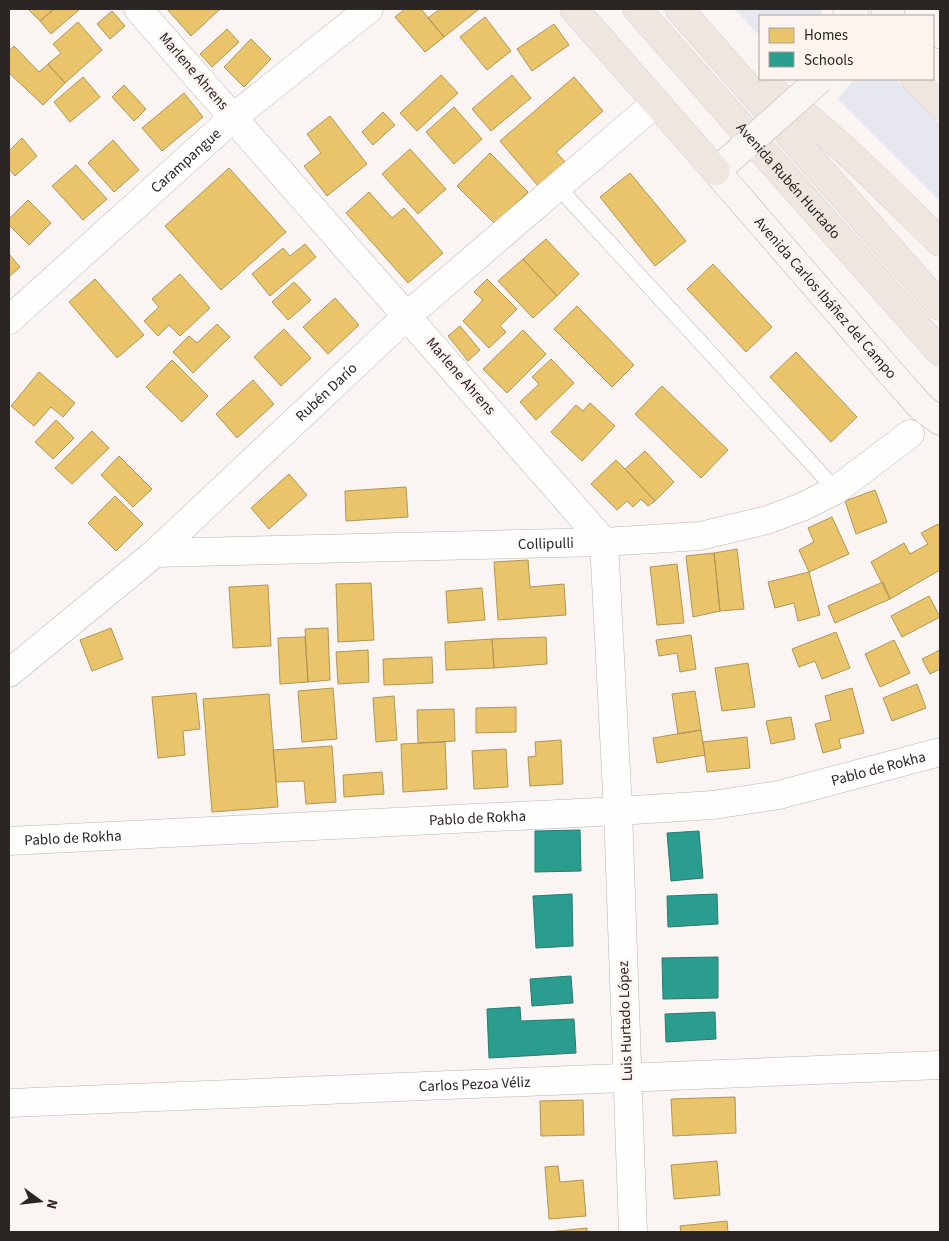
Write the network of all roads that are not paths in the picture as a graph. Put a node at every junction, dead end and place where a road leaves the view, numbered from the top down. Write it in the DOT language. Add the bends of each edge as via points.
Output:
graph roads {
  1 [pos="138,9"];
  2 [pos="369,9"];
  3 [pos="574,9"];
  4 [pos="637,9"];
  5 [pos="679,9"];
  6 [pos="717,51"];
  7 [pos="819,80"];
  8 [pos="916,80"];
  9 [pos="940,105"];
  10 [pos="644,113"];
  11 [pos="234,117"];
  12 [pos="716,171"];
  13 [pos="558,187"];
  14 [pos="940,242"];
  15 [pos="940,306"];
  16 [pos="408,315"];
  17 [pos="9,320"];
  18 [pos="940,352"];
  19 [pos="940,421"];
  20 [pos="910,434"];
  21 [pos="836,490"];
  22 [pos="604,542"];
  23 [pos="155,553"];
  24 [pos="9,673"];
  25 [pos="940,752"];
  26 [pos="618,811"];
  27 [pos="9,841"];
  28 [pos="940,1065"];
  29 [pos="627,1078"];
  30 [pos="9,1103"];
  31 [pos="633,1232"];
  1 -- 11 [label="street, Marlene Ahrens"];
  2 -- 11 [label="street, Carampangue"];
  3 -- 12 [label="highway"];
  4 -- 18 [label="highway, Avenida Rubén Hurtado"];
  5 -- 6 [label="highway"];
  6 -- 14 [label="highway" via="803,112"];
  6 -- 15 [label="highway"];
  7 -- 12 [label="main road, bridge"];
  8 -- 9 [label="highway"];
  10 -- 13 [label="street, Rubén Darío"];
  11 -- 16 [label="street, Marlene Ahrens"];
  11 -- 17 [label="street, Carampangue"];
  12 -- 19 [label="main road, Avenida Carlos Ibáñez del Campo" via="922,408"];
  13 -- 16 [label="street, Rubén Darío"];
  13 -- 21 [label="lane"];
  16 -- 22 [label="street, Marlene Ahrens"];
  16 -- 23 [label="street, Rubén Darío"];
  20 -- 21 [label="street, Collipulli"];
  21 -- 22 [label="street, Collipulli" via="793,510 731,530 668,539"];
  22 -- 23 [label="street, Collipulli"];
  22 -- 26 [label="street"];
  23 -- 24 [label="street, Rubén Darío"];
  25 -- 26 [label="street, Pablo de Rokha" via="779,795 713,805"];
  26 -- 27 [label="street, Pablo de Rokha"];
  26 -- 29 [label="street, Luis Hurtado López"];
  28 -- 29 [label="street, Carlos Pezoa Véliz"];
  29 -- 30 [label="street, Carlos Pezoa Véliz"];
  29 -- 31 [label="street, Luis Hurtado López"];
}
